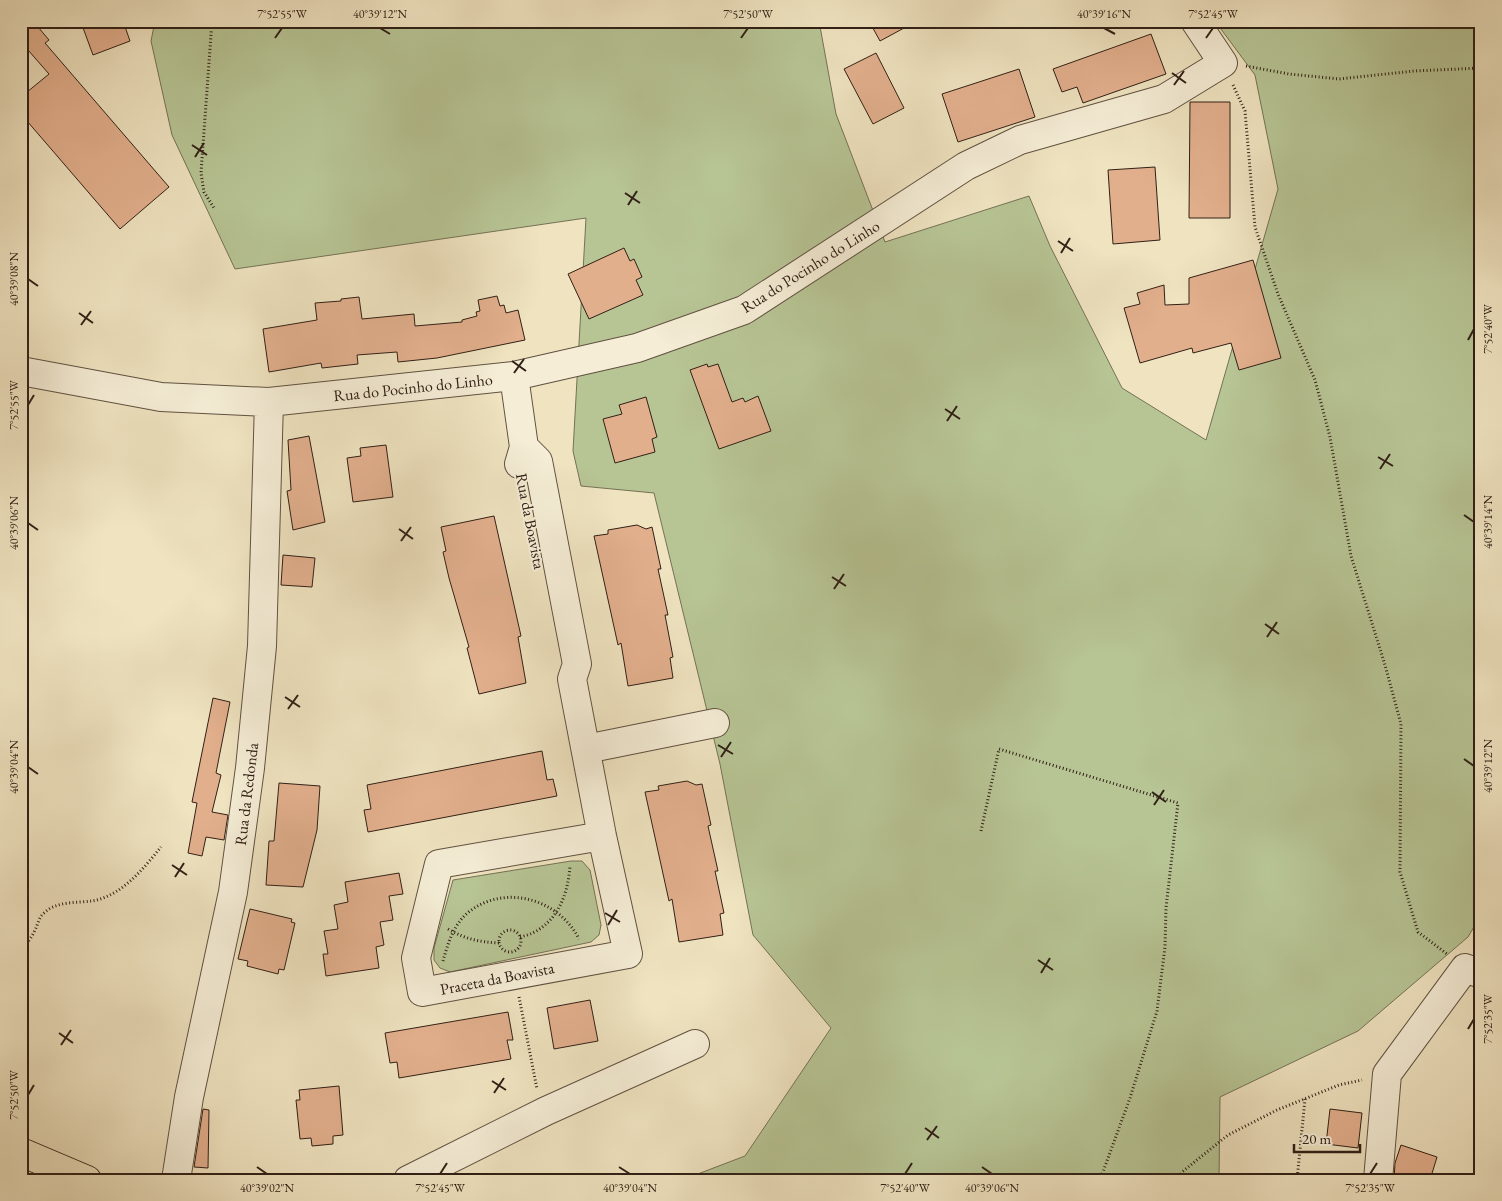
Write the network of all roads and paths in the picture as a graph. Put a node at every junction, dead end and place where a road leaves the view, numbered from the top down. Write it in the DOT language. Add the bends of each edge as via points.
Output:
graph roads {
  1 [pos="212,21"];
  2 [pos="1195,21"];
  3 [pos="1223,62"];
  4 [pos="1481,68"];
  5 [pos="214,208"];
  6 [pos="21,371"];
  7 [pos="514,376"];
  8 [pos="269,402"];
  9 [pos="715,723"];
  10 [pos="586,749"];
  11 [pos="981,831"];
  12 [pos="602,836"];
  13 [pos="161,847"];
  14 [pos="571,861"];
  15 [pos="556,911"];
  16 [pos="441,924"];
  17 [pos="454,932"];
  18 [pos="520,937"];
  19 [pos="499,943"];
  20 [pos="581,944"];
  21 [pos="21,948"];
  22 [pos="443,969"];
  23 [pos="1473,971"];
  24 [pos="514,975"];
  25 [pos="695,1044"];
  26 [pos="1387,1074"];
  27 [pos="1304,1099"];
  28 [pos="541,1113"];
  29 [pos="21,1152"];
  30 [pos="87,1180"];
  31 [pos="176,1180"];
  32 [pos="408,1180"];
  33 [pos="1100,1180"];
  34 [pos="1177,1180"];
  35 [pos="1297,1180"];
  36 [pos="1378,1180"];
  1 -- 5 [label="path" via="201,173 204,192"];
  2 -- 3 [label="street"];
  3 -- 4 [label="path" via="1339,79"];
  3 -- 7 [label="street, Rua do Pocinho do Linho" via="1164,100 1020,140 966,166 744,310 637,348"];
  3 -- 23 [label="path" via="1245,111 1255,227 1278,294 1315,380 1330,437 1351,556 1401,724 1400,872 1418,932"];
  6 -- 8 [label="street, Rua do Pocinho do Linho" via="160,397"];
  7 -- 8 [label="street, Rua do Pocinho do Linho"];
  7 -- 10 [label="street, Rua da Boavista" via="524,447 538,461 577,664 572,679"];
  8 -- 31 [label="street, Rua da Redonda" via="262,646 250,768 233,892 189,1097"];
  9 -- 10 [label="street"];
  10 -- 12 [label="street, Rua da Boavista"];
  11 -- 33 [label="path" via="999,749 1178,803 1157,1011"];
  12 -- 24 [label="street, Praceta da Boavista" via="628,954"];
  12 -- 24 [label="street, Praceta da Boavista" via="439,864 416,958 422,992"];
  13 -- 21 [label="path" via="140,873 110,895 44,912"];
  14 -- 15 [label="path" via="568,889"];
  15 -- 17 [label="path" via="524,898 492,900 470,911"];
  15 -- 18 [label="path" via="543,927"];
  15 -- 20 [label="path" via="570,924"];
  16 -- 17 [label="path"];
  17 -- 19 [label="path" via="476,941"];
  17 -- 22 [label="path"];
  18 -- 19 [label="path" via="508,929 500,936"];
  18 -- 19 [label="path" via="520,944 513,951 506,951"];
  23 -- 26 [label="street"];
  24 -- 28 [label="path"];
  25 -- 28 [label="street"];
  26 -- 27 [label="path" via="1339,1085"];
  26 -- 36 [label="street"];
  27 -- 34 [label="path" via="1228,1135 1182,1172"];
  27 -- 35 [label="path"];
  28 -- 32 [label="street"];
  29 -- 30 [label="main road"];
}
